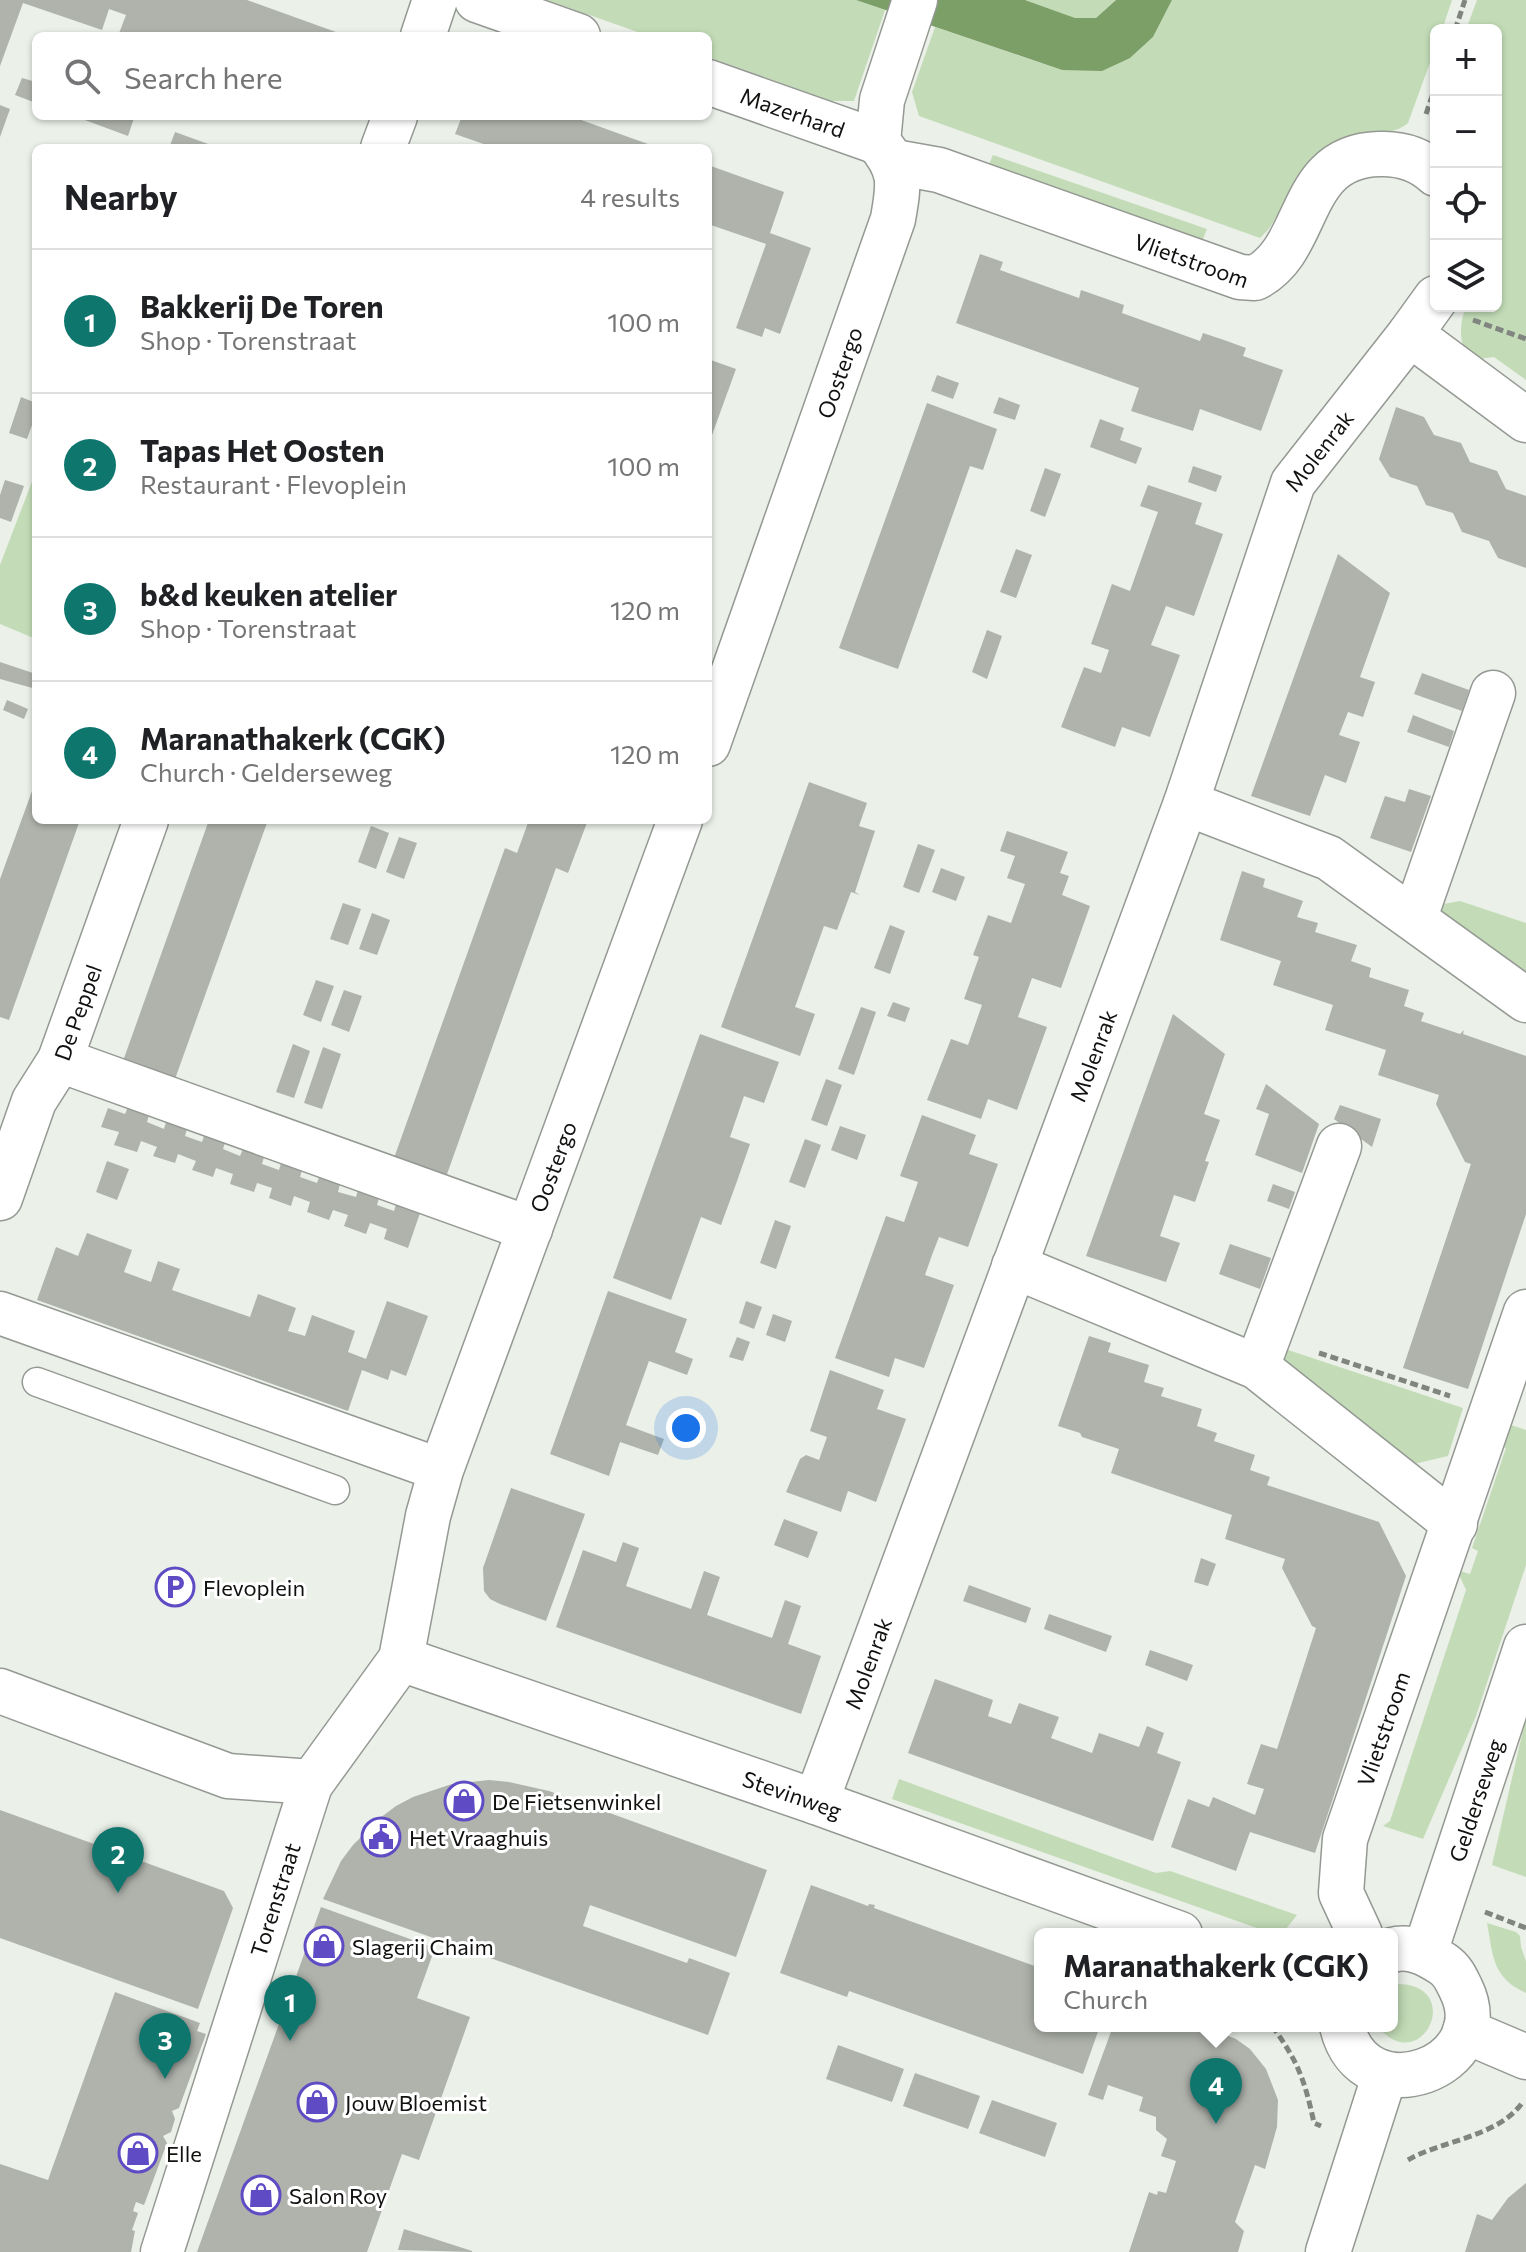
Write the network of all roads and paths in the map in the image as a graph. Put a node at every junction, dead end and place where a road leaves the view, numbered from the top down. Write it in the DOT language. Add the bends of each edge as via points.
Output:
graph roads {
  1 [pos="435,0"];
  2 [pos="477,0"];
  3 [pos="915,0"];
  4 [pos="1465,0"];
  5 [pos="1457,24"];
  6 [pos="424,32"];
  7 [pos="567,32"];
  8 [pos="712,84"];
  9 [pos="394,120"];
  10 [pos="384,144"];
  11 [pos="886,152"];
  12 [pos="1430,170"];
  13 [pos="1430,306"];
  14 [pos="1410,334"];
  15 [pos="1526,420"];
  16 [pos="1493,693"];
  17 [pos="712,733"];
  18 [pos="1186,803"];
  19 [pos="145,824"];
  20 [pos="679,824"];
  21 [pos="1415,917"];
  22 [pos="1526,1000"];
  23 [pos="60,1060"];
  24 [pos="17,1095"];
  25 [pos="1339,1146"];
  26 [pos="0,1198"];
  27 [pos="530,1229"];
  28 [pos="1014,1266"];
  29 [pos="1526,1312"];
  30 [pos="0,1313"];
  31 [pos="1263,1352"];
  32 [pos="37,1382"];
  33 [pos="1493,1410"];
  34 [pos="441,1470"];
  35 [pos="335,1490"];
  36 [pos="1455,1524"];
  37 [pos="1526,1647"];
  38 [pos="401,1659"];
  39 [pos="0,1691"];
  40 [pos="312,1782"];
  41 [pos="816,1802"];
  42 [pos="1163,1928"];
  43 [pos="1357,1928"];
  44 [pos="1409,1951"];
  45 [pos="1465,2031"];
  46 [pos="1343,2032"];
  47 [pos="1526,2057"];
  48 [pos="1385,2074"];
  49 [pos="1526,2096"];
  50 [pos="1403,2172"];
  51 [pos="162,2252"];
  52 [pos="1328,2252"];
  1 -- 6 [label="street"];
  2 -- 7 [label="street"];
  3 -- 11 [label="street, Oostergo" via="882,100"];
  4 -- 5 [label="path"];
  8 -- 11 [label="street, Mazerhard"];
  9 -- 10 [label="street"];
  11 -- 12 [label="street, Vlietstroom" via="1255,278 1278,262 1314,189 1348,161 1391,154 1411,157"];
  11 -- 17 [label="street, Oostergo" via="897,191 893,219"];
  13 -- 14 [label="street"];
  14 -- 15 [label="street"];
  14 -- 18 [label="street, Molenrak" via="1293,483"];
  16 -- 21 [label="street"];
  18 -- 21 [label="street" via="1329,858"];
  18 -- 28 [label="street, Molenrak"];
  19 -- 23 [label="street, De Peppel"];
  20 -- 27 [label="street, Oostergo"];
  21 -- 22 [label="street"];
  23 -- 24 [label="street, De Peppel"];
  23 -- 27 [label="street"];
  24 -- 26 [label="street, De Peppel"];
  25 -- 31 [label="street"];
  27 -- 34 [label="street, Oostergo"];
  28 -- 31 [label="street"];
  28 -- 41 [label="street, Molenrak"];
  29 -- 33 [label="street, Vlietstroom"];
  30 -- 34 [label="street"];
  31 -- 33 [label="path"];
  31 -- 36 [label="street"];
  32 -- 35 [label="lane"];
  33 -- 36 [label="street, Vlietstroom"];
  34 -- 38 [label="street, Oostergo"];
  36 -- 43 [label="street, Vlietstroom" via="1345,1839 1341,1893"];
  37 -- 44 [label="street, Gelderseweg"];
  38 -- 40 [label="street, Torenstraat"];
  38 -- 41 [label="street, Stevinweg"];
  39 -- 40 [label="street" via="228,1776"];
  40 -- 51 [label="street, Torenstraat"];
  41 -- 42 [label="street, Stevinweg"];
  44 -- 45 [label="street" via="1452,1970 1466,1999"];
  45 -- 47 [label="street"];
  45 -- 48 [label="street" via="1448,2060 1418,2075"];
  46 -- 48 [label="street" via="1362,2061"];
  48 -- 52 [label="street"];
  49 -- 50 [label="path" via="1505,2119 1408,2159"];
}
